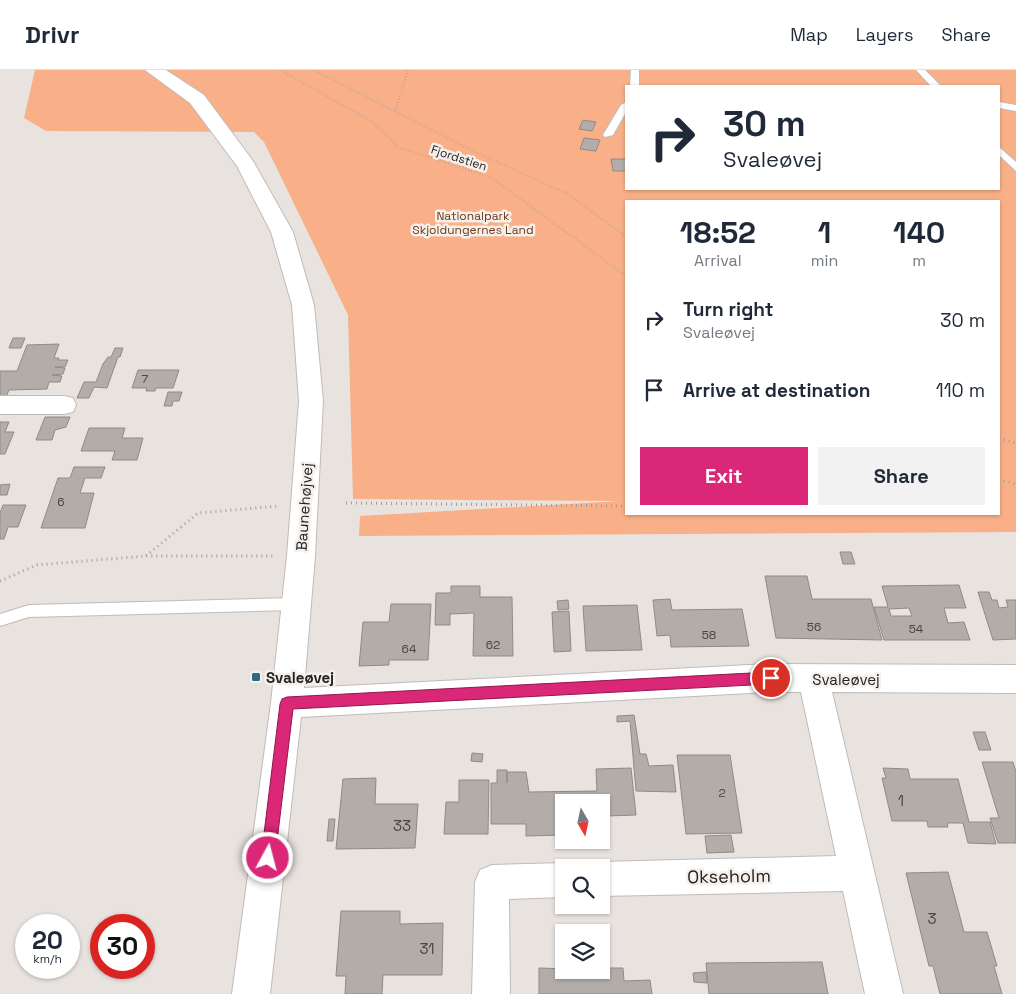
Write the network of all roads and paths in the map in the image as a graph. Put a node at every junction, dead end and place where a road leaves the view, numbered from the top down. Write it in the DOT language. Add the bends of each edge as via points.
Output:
graph roads {
  1 [pos="154,70"];
  2 [pos="280,70"];
  3 [pos="314,70"];
  4 [pos="408,70"];
  5 [pos="636,70"];
  6 [pos="920,70"];
  7 [pos="635,85"];
  8 [pos="935,85"];
  9 [pos="1000,105"];
  10 [pos="625,107"];
  11 [pos="1016,108"];
  12 [pos="395,111"];
  13 [pos="608,135"];
  14 [pos="1000,151"];
  15 [pos="1016,168"];
  16 [pos="625,236"];
  17 [pos="625,275"];
  18 [pos="0,405"];
  19 [pos="64,405"];
  20 [pos="1000,438"];
  21 [pos="1016,443"];
  22 [pos="1000,480"];
  23 [pos="1016,484"];
  24 [pos="346,503"];
  25 [pos="281,506"];
  26 [pos="625,506"];
  27 [pos="145,556"];
  28 [pos="301,556"];
  29 [pos="0,581"];
  30 [pos="296,604"];
  31 [pos="0,620"];
  32 [pos="814,678"];
  33 [pos="1016,679"];
  34 [pos="287,704"];
  35 [pos="857,873"];
  36 [pos="610,879"];
  37 [pos="555,880"];
  38 [pos="251,994"];
  39 [pos="491,994"];
  40 [pos="884,994"];
  1 -- 28 [label="street, Baunehøjvej" via="198,99 246,165 282,232 303,305 311,401"];
  2 -- 17 [label="path, Fjordstien" via="373,122 398,147 492,178"];
  3 -- 12 [label="path"];
  4 -- 12 [label="path"];
  5 -- 7 [label="lane"];
  6 -- 8 [label="lane"];
  9 -- 11 [label="lane"];
  10 -- 13 [label="lane"];
  12 -- 16 [label="path" via="568,194"];
  14 -- 15 [label="lane"];
  18 -- 19 [label="street"];
  20 -- 21 [label="path"];
  22 -- 23 [label="path"];
  24 -- 26 [label="path"];
  25 -- 27 [label="path" via="198,512"];
  27 -- 28 [label="path"];
  27 -- 29 [label="path" via="37,565"];
  28 -- 30 [label="street, Baunehøjvej"];
  30 -- 31 [label="lane" via="29,611"];
  30 -- 34 [label="street, Baunehøjvej"];
  32 -- 33 [label="street, Svaleøvej"];
  32 -- 34 [label="street, Svaleøvej"];
  32 -- 35 [label="street"];
  34 -- 38 [label="street, Baunehøjvej"];
  35 -- 36 [label="street, Okseholm"];
  35 -- 40 [label="street"];
  37 -- 39 [label="street" via="492,882"];
}
